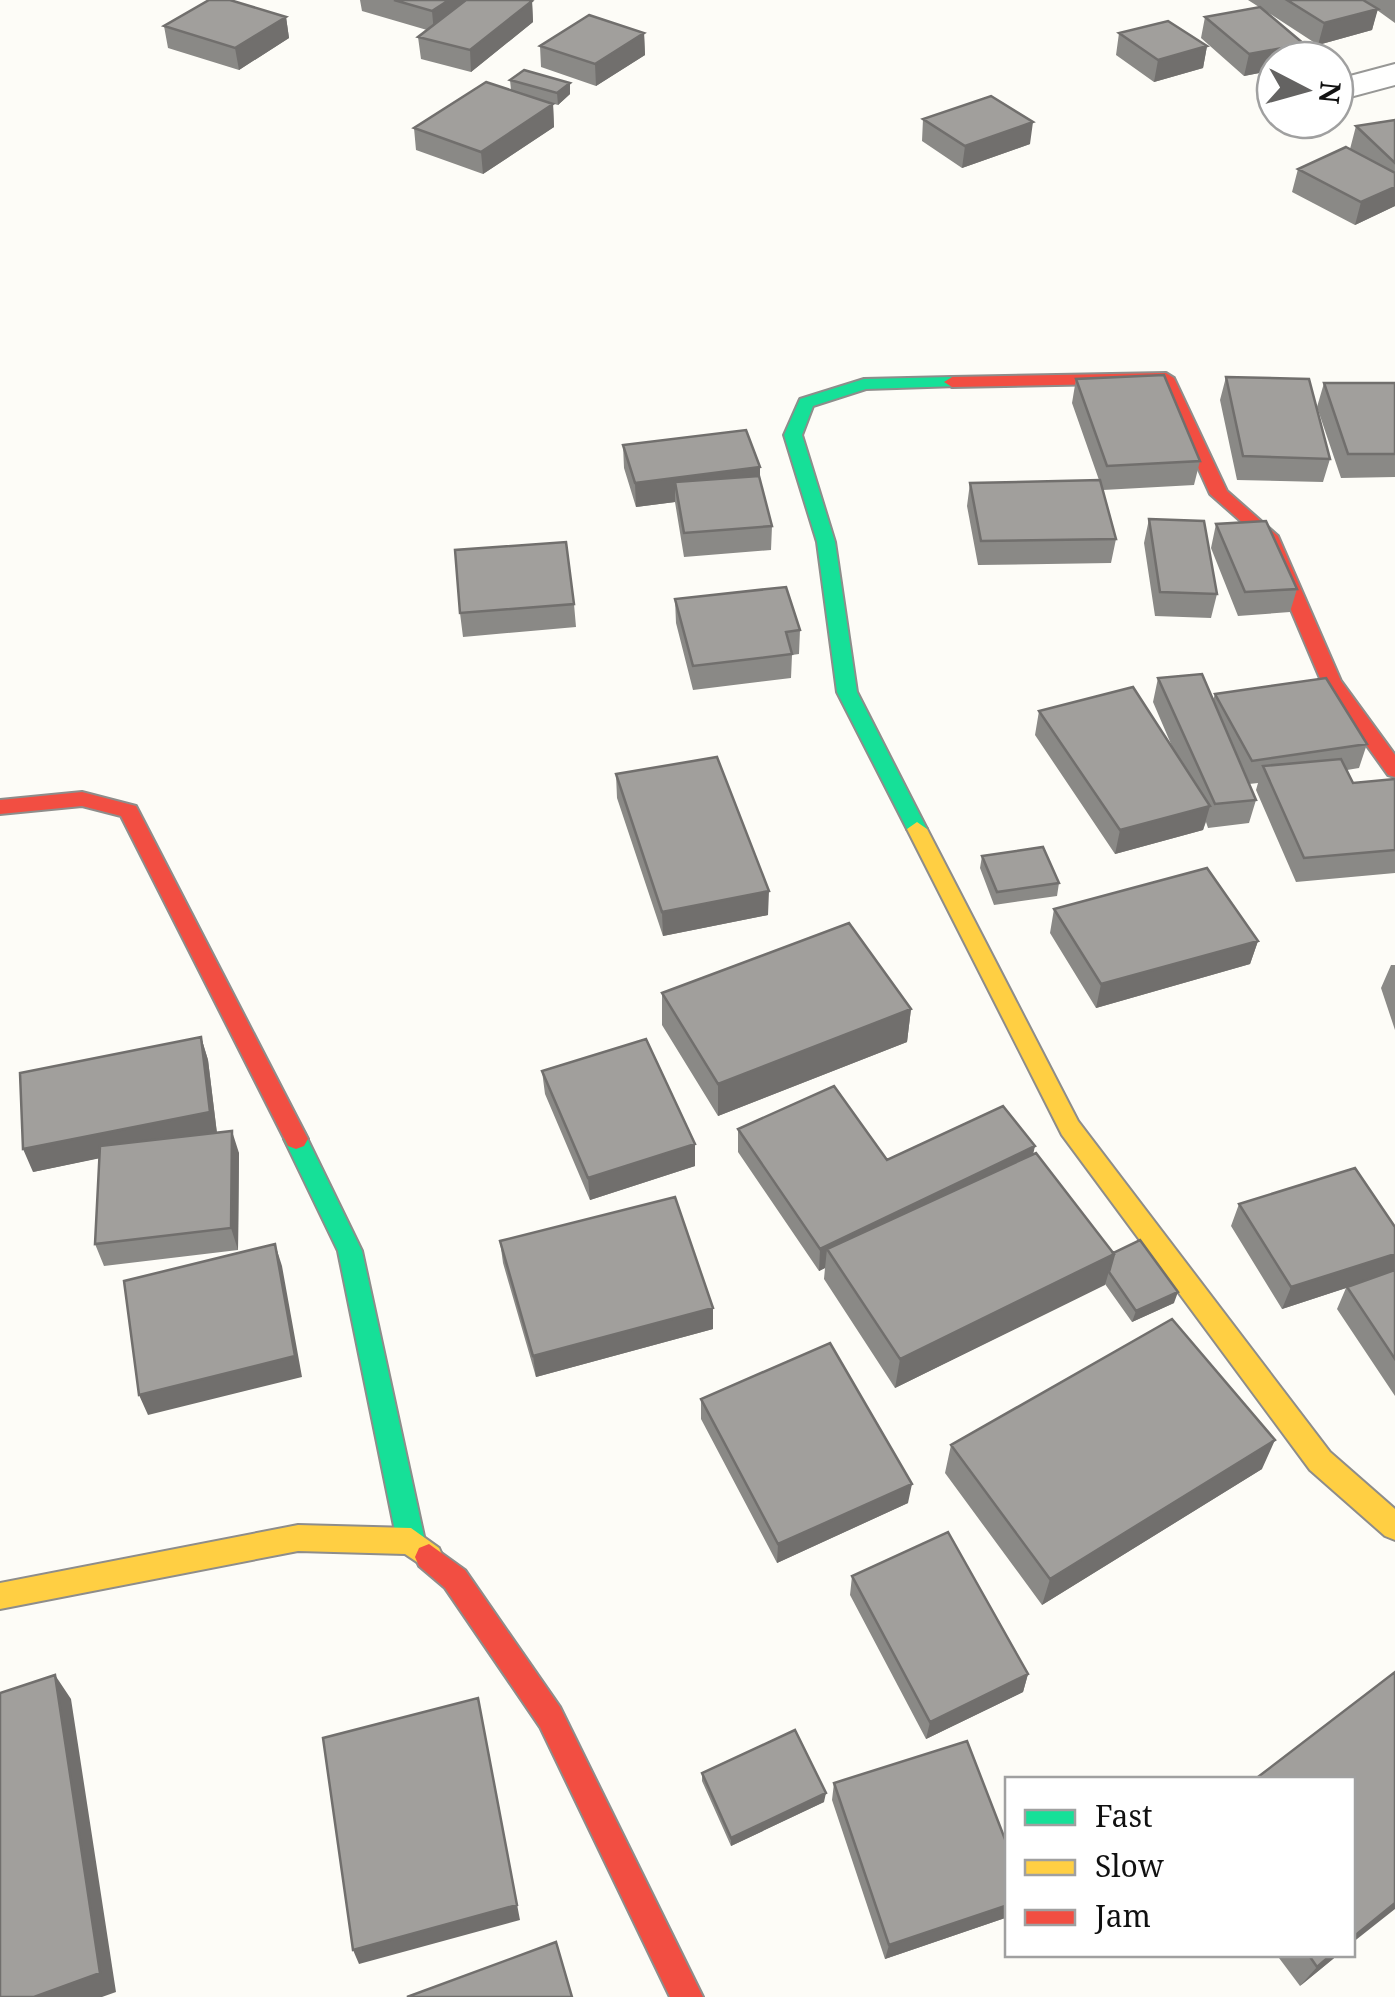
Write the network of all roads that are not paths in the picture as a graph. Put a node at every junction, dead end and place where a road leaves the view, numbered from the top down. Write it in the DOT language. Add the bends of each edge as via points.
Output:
graph roads {
  1 [pos="1395,74"];
  2 [pos="1355,85"];
  3 [pos="1395,770"];
  4 [pos="0,808"];
  5 [pos="1395,1527"];
  6 [pos="411,1541"];
  7 [pos="0,1596"];
  8 [pos="687,1997"];
  1 -- 2 [label="street"];
  3 -- 5 [label="street" via="1332,683 1269,536 1219,494 1166,378 864,384 806,403 793,436 826,542 847,692 1070,1128 1320,1461"];
  4 -- 6 [label="street" via="103,799 130,811 350,1252"];
  6 -- 7 [label="street" via="298,1538"];
  6 -- 8 [label="street" via="455,1579 550,1717"];
}
